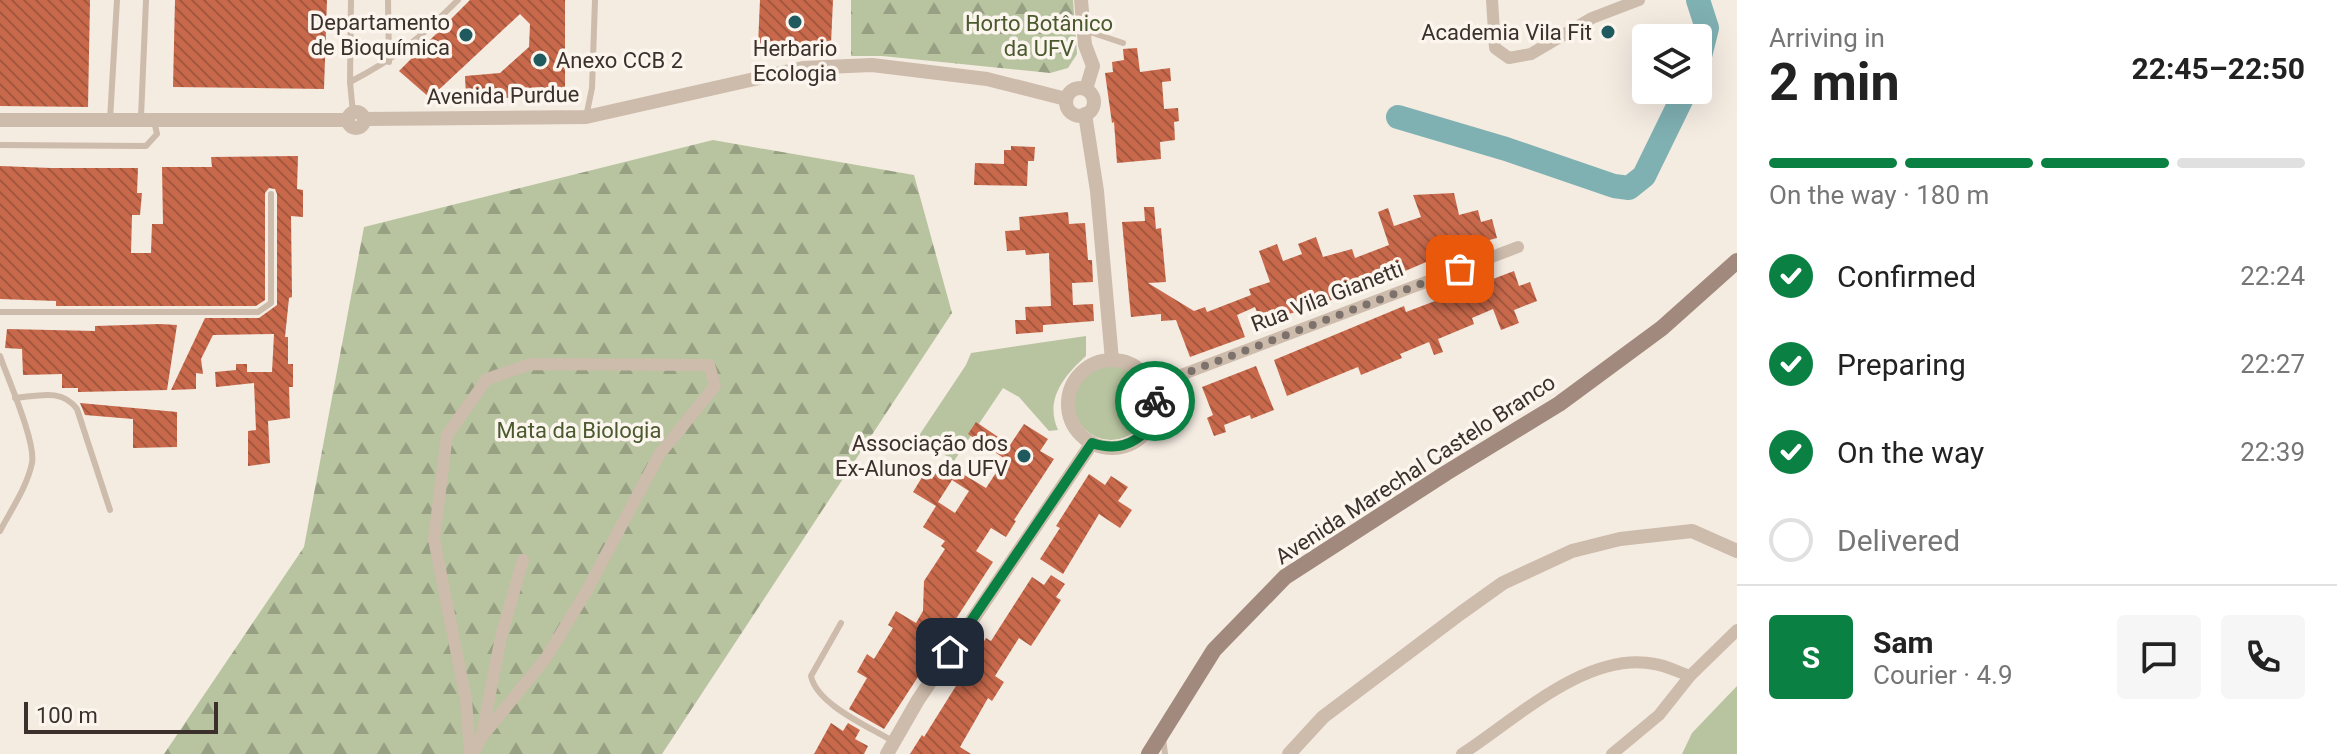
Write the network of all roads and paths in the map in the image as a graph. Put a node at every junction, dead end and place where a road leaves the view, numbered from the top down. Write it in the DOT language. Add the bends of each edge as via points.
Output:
graph roads {
  1 [pos="117,0"];
  2 [pos="146,0"];
  3 [pos="351,0"];
  4 [pos="388,0"];
  5 [pos="458,0"];
  6 [pos="595,0"];
  7 [pos="1081,0"];
  8 [pos="1492,0"];
  9 [pos="1610,0"];
  10 [pos="1639,0"];
  11 [pos="1592,18"];
  12 [pos="1084,30"];
  13 [pos="1123,43"];
  14 [pos="389,62"];
  15 [pos="350,82"];
  16 [pos="1086,89"];
  17 [pos="1066,99"];
  18 [pos="1085,114"];
  19 [pos="355,117"];
  20 [pos="586,117"];
  21 [pos="0,120"];
  22 [pos="110,121"];
  23 [pos="148,121"];
  24 [pos="0,145"];
  25 [pos="271,194"];
  26 [pos="1518,247"];
  27 [pos="1737,261"];
  28 [pos="0,312"];
  29 [pos="0,356"];
  30 [pos="1112,360"];
  31 [pos="1152,386"];
  32 [pos="15,398"];
  33 [pos="1092,443"];
  34 [pos="110,510"];
  35 [pos="0,531"];
  36 [pos="1737,551"];
  37 [pos="523,560"];
  38 [pos="841,623"];
  39 [pos="1737,630"];
  40 [pos="1690,676"];
  41 [pos="481,738"];
  42 [pos="890,748"];
  43 [pos="1155,753"];
  44 [pos="472,754"];
  45 [pos="1289,754"];
  46 [pos="1462,754"];
  47 [pos="1612,754"];
  1 -- 22 [label="lane"];
  2 -- 23 [label="lane"];
  3 -- 15 [label="lane"];
  4 -- 14 [label="lane"];
  5 -- 14 [label="lane"];
  6 -- 20 [label="lane"];
  7 -- 12 [label="street"];
  8 -- 11 [label="street" via="1495,48 1509,58 1531,54"];
  9 -- 11 [label="street"];
  10 -- 11 [label="street"];
  12 -- 13 [label="lane"];
  12 -- 16 [label="street" via="1093,66"];
  14 -- 15 [label="lane"];
  15 -- 19 [label="lane"];
  16 -- 17 [label="street" via="1074,89"];
  16 -- 18 [label="street" via="1094,100"];
  17 -- 18 [label="street" via="1072,113"];
  17 -- 20 [label="street, Avenida Purdue" via="987,79 872,65 803,68"];
  18 -- 30 [label="street"];
  19 -- 20 [label="street, Avenida Purdue"];
  19 -- 23 [label="street, Avenida Purdue"];
  21 -- 22 [label="street, Avenida Purdue"];
  22 -- 23 [label="street, Avenida Purdue"];
  23 -- 24 [label="lane" via="157,134 146,146"];
  25 -- 28 [label="lane" via="271,303 258,312"];
  26 -- 31 [label="street, Rua Vila Gianetti"];
  27 -- 43 [label="main road, Avenida Marechal Castelo Branco" via="1662,328 1559,404 1285,577 1214,650 1162,731"];
  29 -- 32 [label="lane"];
  30 -- 31 [label="street" via="1138,369"];
  30 -- 33 [label="street" via="1081,372 1068,397 1072,424"];
  31 -- 33 [label="street" via="1155,412 1142,436 1118,447"];
  32 -- 34 [label="lane" via="58,395 72,402"];
  32 -- 35 [label="lane" via="33,460"];
  33 -- 42 [label="street"];
  36 -- 45 [label="street" via="1692,531 1572,551 1503,583 1461,613 1323,717"];
  37 -- 41 [label="street"];
  38 -- 42 [label="lane" via="811,676 813,685"];
  39 -- 40 [label="street"];
  40 -- 46 [label="street" via="1652,663 1586,672"];
  40 -- 47 [label="street" via="1659,715"];
  41 -- 44 [label="street"];
  41 -- 44 [label="street" via="546,658 659,455 715,386 709,365 531,364 487,379 447,435 434,539"];
}
